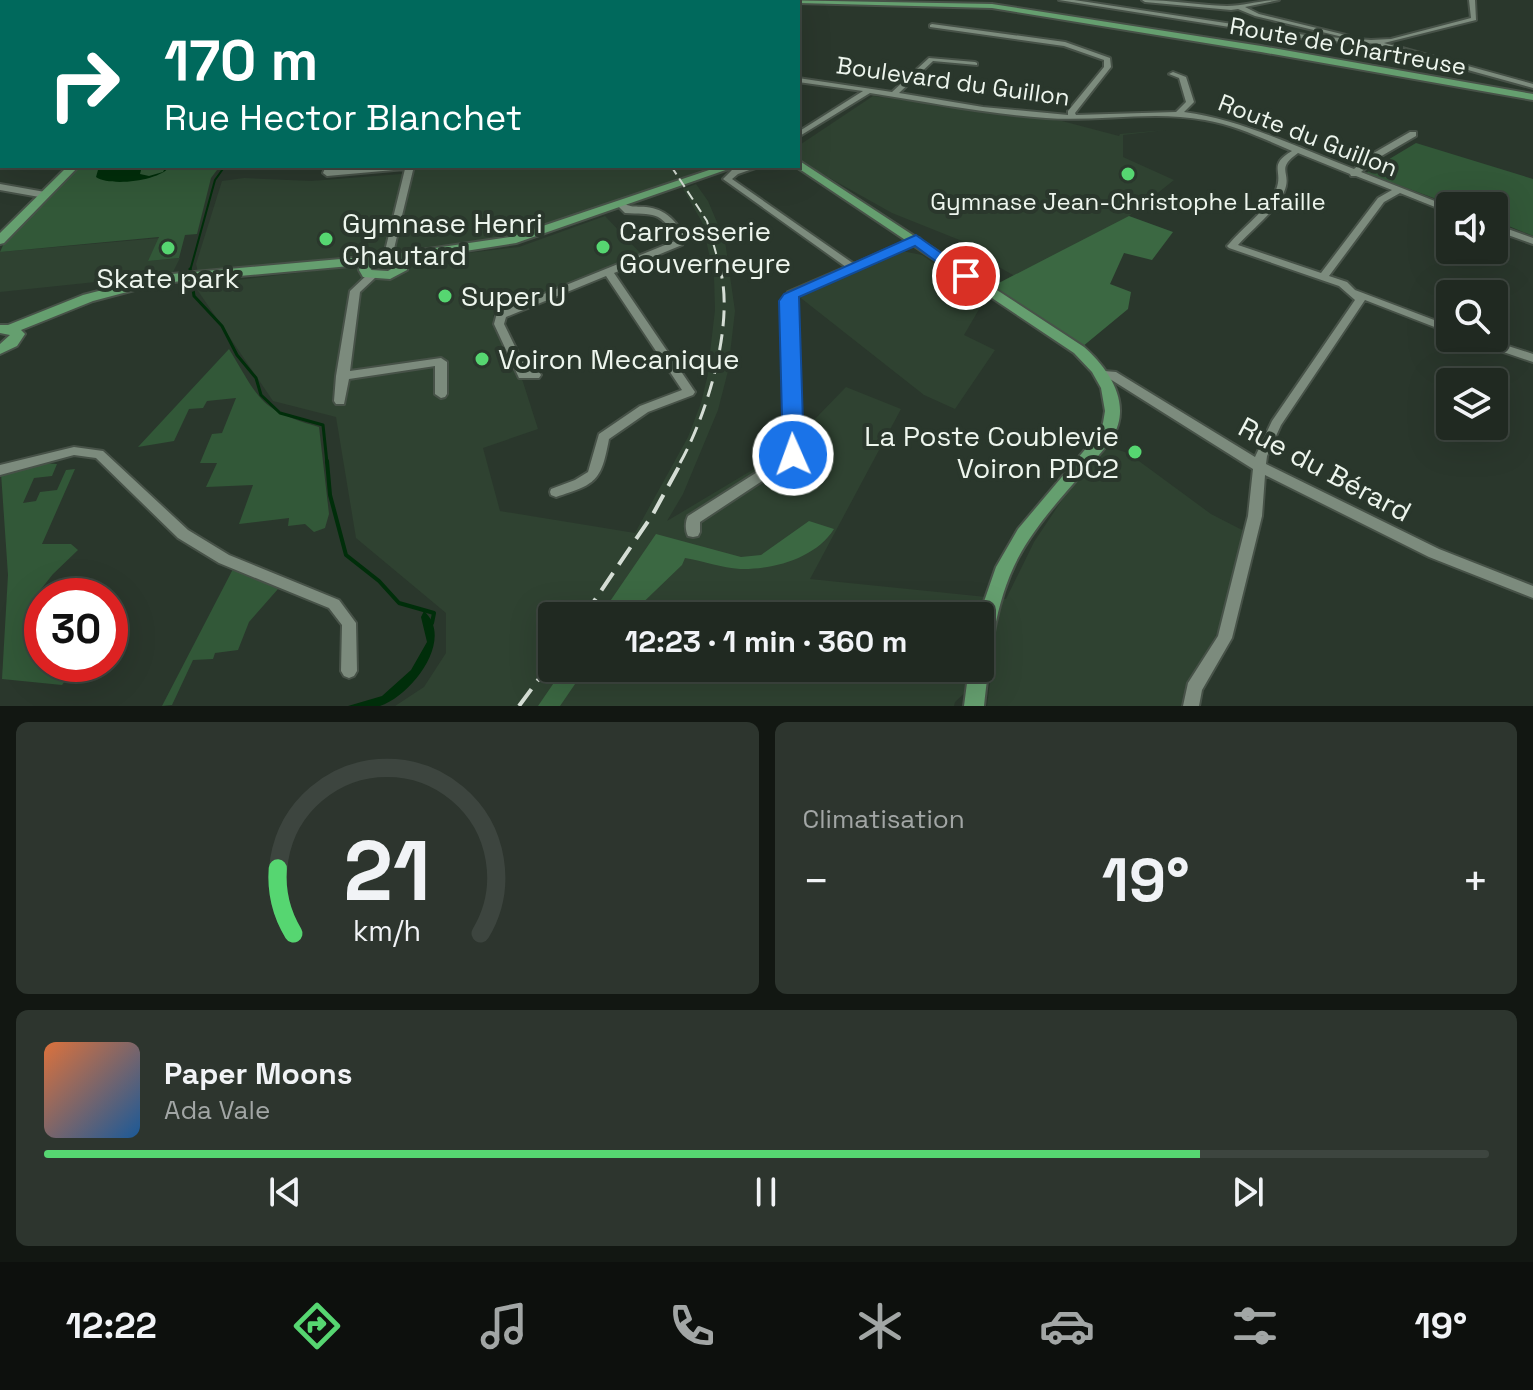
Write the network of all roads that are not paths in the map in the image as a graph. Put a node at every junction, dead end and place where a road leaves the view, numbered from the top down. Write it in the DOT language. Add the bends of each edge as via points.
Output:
graph roads {
  1 [pos="1062,0"];
  2 [pos="1145,0"];
  3 [pos="1276,0"];
  4 [pos="1472,0"];
  5 [pos="800,1"];
  6 [pos="1241,8"];
  7 [pos="932,26"];
  8 [pos="1371,42"];
  9 [pos="975,64"];
  10 [pos="1173,74"];
  11 [pos="800,80"];
  12 [pos="1532,86"];
  13 [pos="867,92"];
  14 [pos="893,95"];
  15 [pos="1533,97"];
  16 [pos="1150,113"];
  17 [pos="1179,113"];
  18 [pos="1074,118"];
  19 [pos="800,134"];
  20 [pos="1413,134"];
  21 [pos="1295,152"];
  22 [pos="800,167"];
  23 [pos="65,168"];
  24 [pos="72,168"];
  25 [pos="369,168"];
  26 [pos="409,168"];
  27 [pos="726,168"];
  28 [pos="750,168"];
  29 [pos="329,170"];
  30 [pos="1354,174"];
  31 [pos="0,187"];
  32 [pos="1399,191"];
  33 [pos="41,195"];
  34 [pos="621,205"];
  35 [pos="1436,205"];
  36 [pos="0,232"];
  37 [pos="1508,232"];
  38 [pos="0,240"];
  39 [pos="916,240"];
  40 [pos="1533,241"];
  41 [pos="398,260"];
  42 [pos="852,267"];
  43 [pos="370,269"];
  44 [pos="609,273"];
  45 [pos="1323,277"];
  46 [pos="1355,293"];
  47 [pos="1436,325"];
  48 [pos="9,332"];
  49 [pos="0,350"];
  50 [pos="1508,350"];
  51 [pos="1533,358"];
  52 [pos="535,375"];
  53 [pos="1104,375"];
  54 [pos="342,376"];
  55 [pos="441,394"];
  56 [pos="340,401"];
  57 [pos="1259,466"];
  58 [pos="0,470"];
  59 [pos="556,492"];
  60 [pos="693,532"];
  61 [pos="1533,592"];
  62 [pos="992,602"];
  63 [pos="349,671"];
  64 [pos="977,682"];
  65 [pos="974,706"];
  66 [pos="1191,706"];
  1 -- 8 [label="street"];
  2 -- 6 [label="street"];
  3 -- 6 [label="street"];
  4 -- 8 [label="street" via="1474,19"];
  5 -- 15 [label="main road, Route de Chartreuse" via="979,4"];
  6 -- 8 [label="street"];
  7 -- 18 [label="street" via="1065,44 1108,59 1071,113"];
  8 -- 12 [label="street"];
  9 -- 14 [label="street" via="931,59"];
  10 -- 17 [label="street" via="1182,77 1190,102"];
  11 -- 13 [label="street, Boulevard du Guillon"];
  13 -- 14 [label="street, Boulevard du Guillon"];
  13 -- 19 [label="street"];
  14 -- 18 [label="street, Boulevard du Guillon"];
  16 -- 17 [label="street, Route du Guillon"];
  16 -- 18 [label="street, Boulevard du Guillon"];
  17 -- 21 [label="street, Route du Guillon" via="1229,123"];
  20 -- 30 [label="street"];
  21 -- 30 [label="street, Route du Guillon"];
  21 -- 45 [label="street" via="1280,165 1283,184 1278,195 1232,246"];
  22 -- 39 [label="main road"];
  23 -- 33 [label="main road"];
  24 -- 33 [label="main road"];
  25 -- 29 [label="street"];
  26 -- 41 [label="street"];
  27 -- 34 [label="main road"];
  28 -- 42 [label="street" via="727,179"];
  30 -- 32 [label="street, Route du Guillon"];
  31 -- 33 [label="street"];
  32 -- 35 [label="street, Route du Guillon"];
  32 -- 45 [label="street" via="1381,200"];
  33 -- 36 [label="main road"];
  33 -- 38 [label="main road"];
  34 -- 41 [label="main road" via="529,239"];
  34 -- 44 [label="street" via="628,211 657,209 681,238 667,250"];
  37 -- 40 [label="street"];
  39 -- 42 [label="street"];
  39 -- 53 [label="main road" via="1079,350"];
  41 -- 43 [label="main road"];
  41 -- 43 [label="main road" via="390,275"];
  42 -- 60 [label="street" via="792,294 788,301 793,455 693,520"];
  43 -- 48 [label="main road" via="190,279 107,297"];
  43 -- 54 [label="street" via="355,291"];
  44 -- 52 [label="street" via="498,318 523,375"];
  44 -- 59 [label="street" via="689,392 644,409 603,437 592,479"];
  45 -- 46 [label="street"];
  46 -- 47 [label="street"];
  46 -- 57 [label="street" via="1359,306 1276,424"];
  48 -- 49 [label="main road"];
  50 -- 51 [label="street"];
  53 -- 57 [label="street, Rue du Bérard" via="1112,375"];
  53 -- 62 [label="main road" via="1113,400 1111,425 1023,536"];
  54 -- 55 [label="street" via="441,362"];
  54 -- 56 [label="street"];
  57 -- 61 [label="street, Rue du Bérard" via="1434,553"];
  57 -- 66 [label="street" via="1255,516 1225,638 1194,688"];
  58 -- 63 [label="street" via="74,451 99,454 183,534 224,559 334,604 349,623"];
  64 -- 65 [label="main road"];
}
